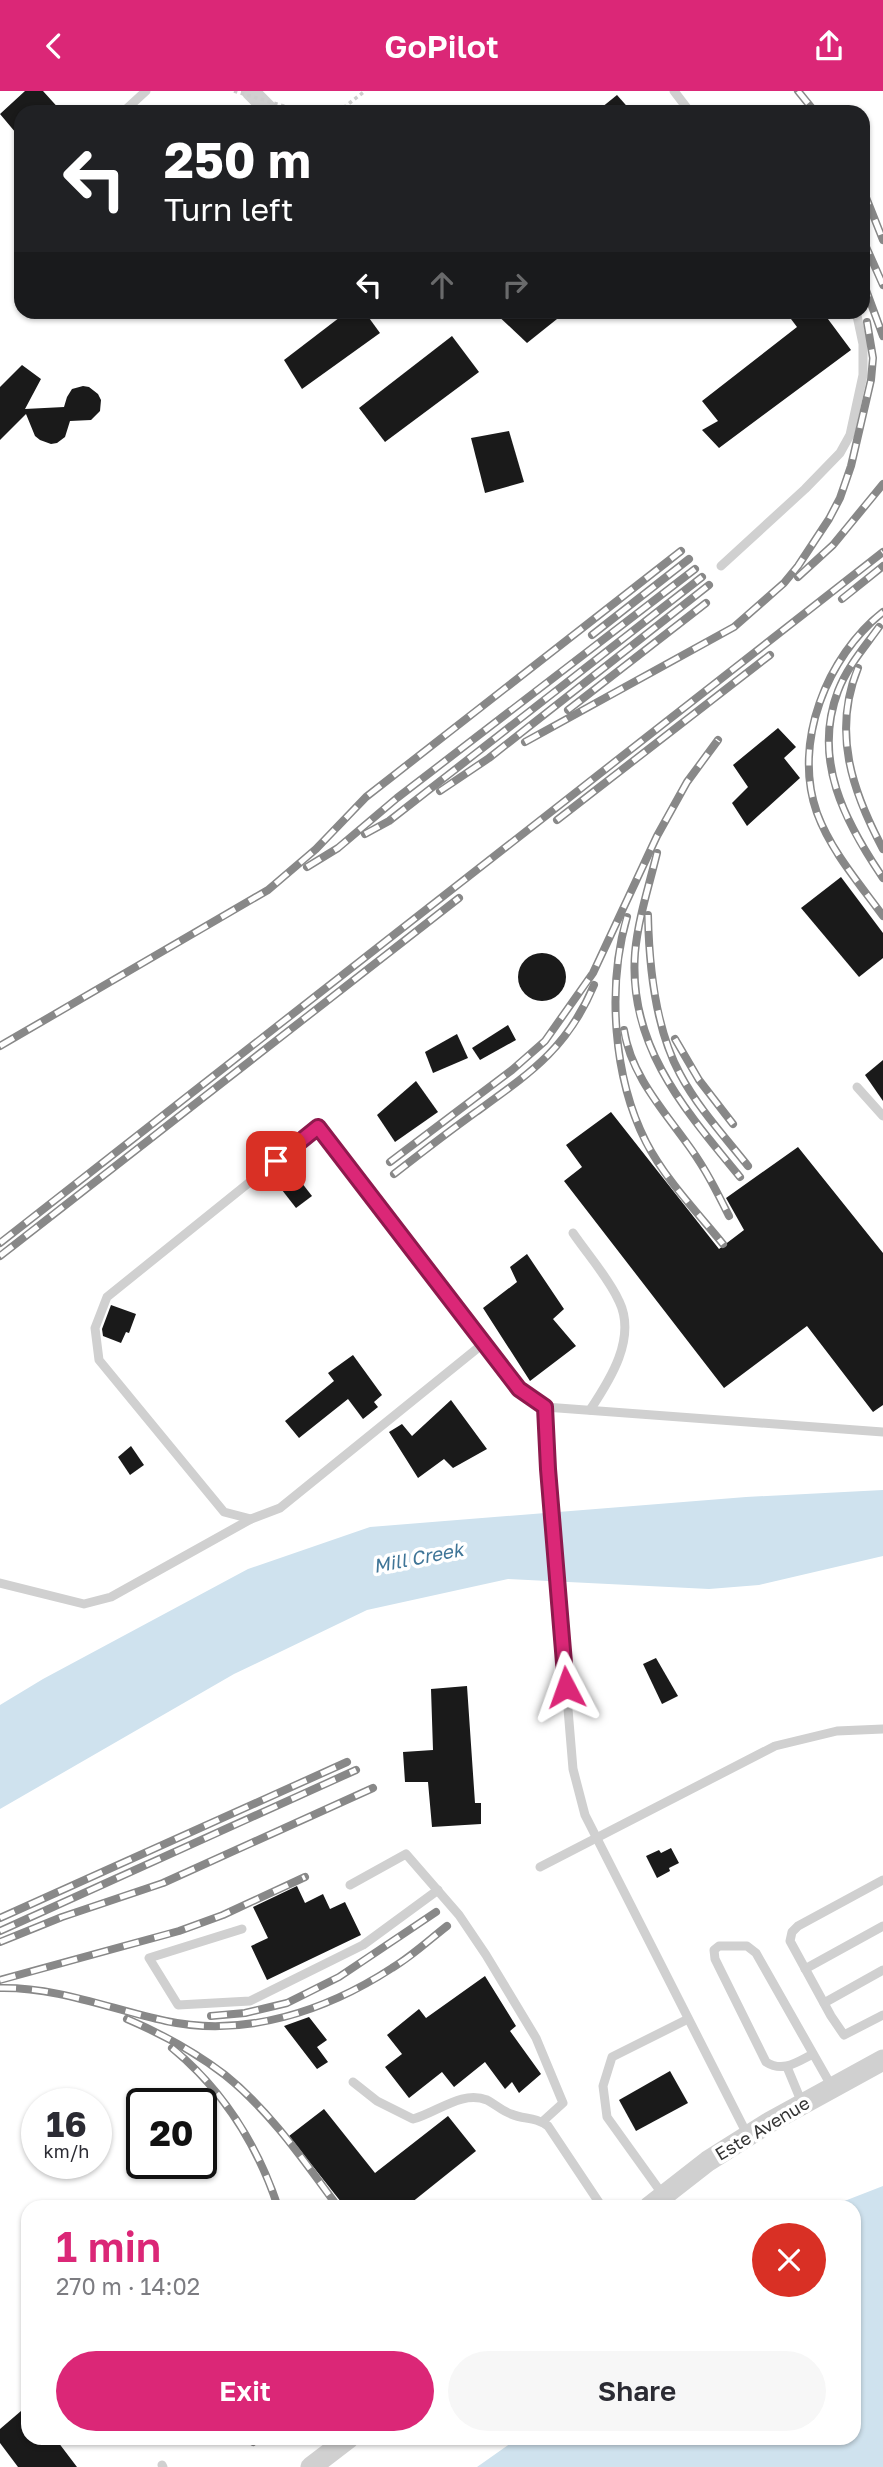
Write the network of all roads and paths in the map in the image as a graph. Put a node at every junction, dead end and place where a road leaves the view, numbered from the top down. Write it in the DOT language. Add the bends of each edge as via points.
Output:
graph roads {
  1 [pos="146,91"];
  2 [pos="234,91"];
  3 [pos="365,91"];
  4 [pos="674,91"];
  5 [pos="253,95"];
  6 [pos="131,105"];
  7 [pos="282,105"];
  8 [pos="347,105"];
  9 [pos="685,105"];
  10 [pos="858,319"];
  11 [pos="721,566"];
  12 [pos="857,1087"];
  13 [pos="883,1116"];
  14 [pos="573,1233"];
  15 [pos="484,1343"];
  16 [pos="545,1407"];
  17 [pos="590,1411"];
  18 [pos="883,1431"];
  19 [pos="251,1519"];
  20 [pos="0,1583"];
  21 [pos="883,1729"];
  22 [pos="596,1836"];
  23 [pos="540,1867"];
  24 [pos="883,1881"];
  25 [pos="350,1885"];
  26 [pos="438,1890"];
  27 [pos="883,1926"];
  28 [pos="242,1929"];
  29 [pos="805,1969"];
  30 [pos="883,1970"];
  31 [pos="824,2003"];
  32 [pos="883,2015"];
  33 [pos="688,2019"];
  34 [pos="813,2054"];
  35 [pos="883,2060"];
  36 [pos="788,2067"];
  37 [pos="353,2082"];
  38 [pos="832,2087"];
  39 [pos="802,2103"];
  40 [pos="542,2122"];
  41 [pos="748,2136"];
  42 [pos="597,2200"];
  43 [pos="655,2200"];
  44 [pos="657,2200"];
  45 [pos="340,2445"];
  46 [pos="310,2467"];
  1 -- 6 [label="lane"];
  2 -- 5 [label="path, bridge"];
  3 -- 8 [label="path"];
  4 -- 9 [label="lane"];
  5 -- 7 [label="path, bridge"];
  10 -- 11 [label="lane" via="863,375 850,435 840,453 805,489"];
  12 -- 13 [label="lane"];
  14 -- 17 [label="lane" via="619,1300 624,1316 620,1353"];
  15 -- 16 [label="lane" via="519,1389"];
  15 -- 19 [label="lane" via="280,1508"];
  15 -- 19 [label="lane" via="318,1127 107,1297 95,1328 99,1360 224,1512"];
  16 -- 17 [label="lane"];
  16 -- 22 [label="lane" via="573,1769 585,1815"];
  17 -- 18 [label="lane"];
  19 -- 20 [label="lane" via="111,1597 84,1604"];
  21 -- 22 [label="lane" via="837,1731 775,1746"];
  22 -- 23 [label="lane"];
  22 -- 33 [label="lane"];
  24 -- 29 [label="lane" via="797,1926 790,1941"];
  25 -- 26 [label="lane" via="406,1854"];
  26 -- 28 [label="lane" via="363,1945 250,2001 178,2005 149,1958"];
  26 -- 40 [label="lane" via="486,1955 536,2038 563,2103"];
  27 -- 29 [label="lane"];
  29 -- 31 [label="lane"];
  30 -- 31 [label="lane"];
  31 -- 32 [label="lane" via="845,2035"];
  33 -- 41 [label="lane"];
  33 -- 43 [label="lane" via="612,2057 603,2085 607,2117"];
  34 -- 36 [label="lane"];
  34 -- 36 [label="lane" via="756,1953 747,1946 719,1946 714,1950 715,1959 766,2062"];
  34 -- 38 [label="lane"];
  35 -- 38 [label="street, Este Avenue"];
  36 -- 39 [label="lane"];
  37 -- 40 [label="lane" via="377,2101 413,2119 468,2095 512,2115"];
  38 -- 39 [label="street, Este Avenue"];
  39 -- 41 [label="street, Este Avenue"];
  40 -- 42 [label="lane"];
  41 -- 44 [label="street, Este Avenue"];
  45 -- 46 [label="street"];
}
